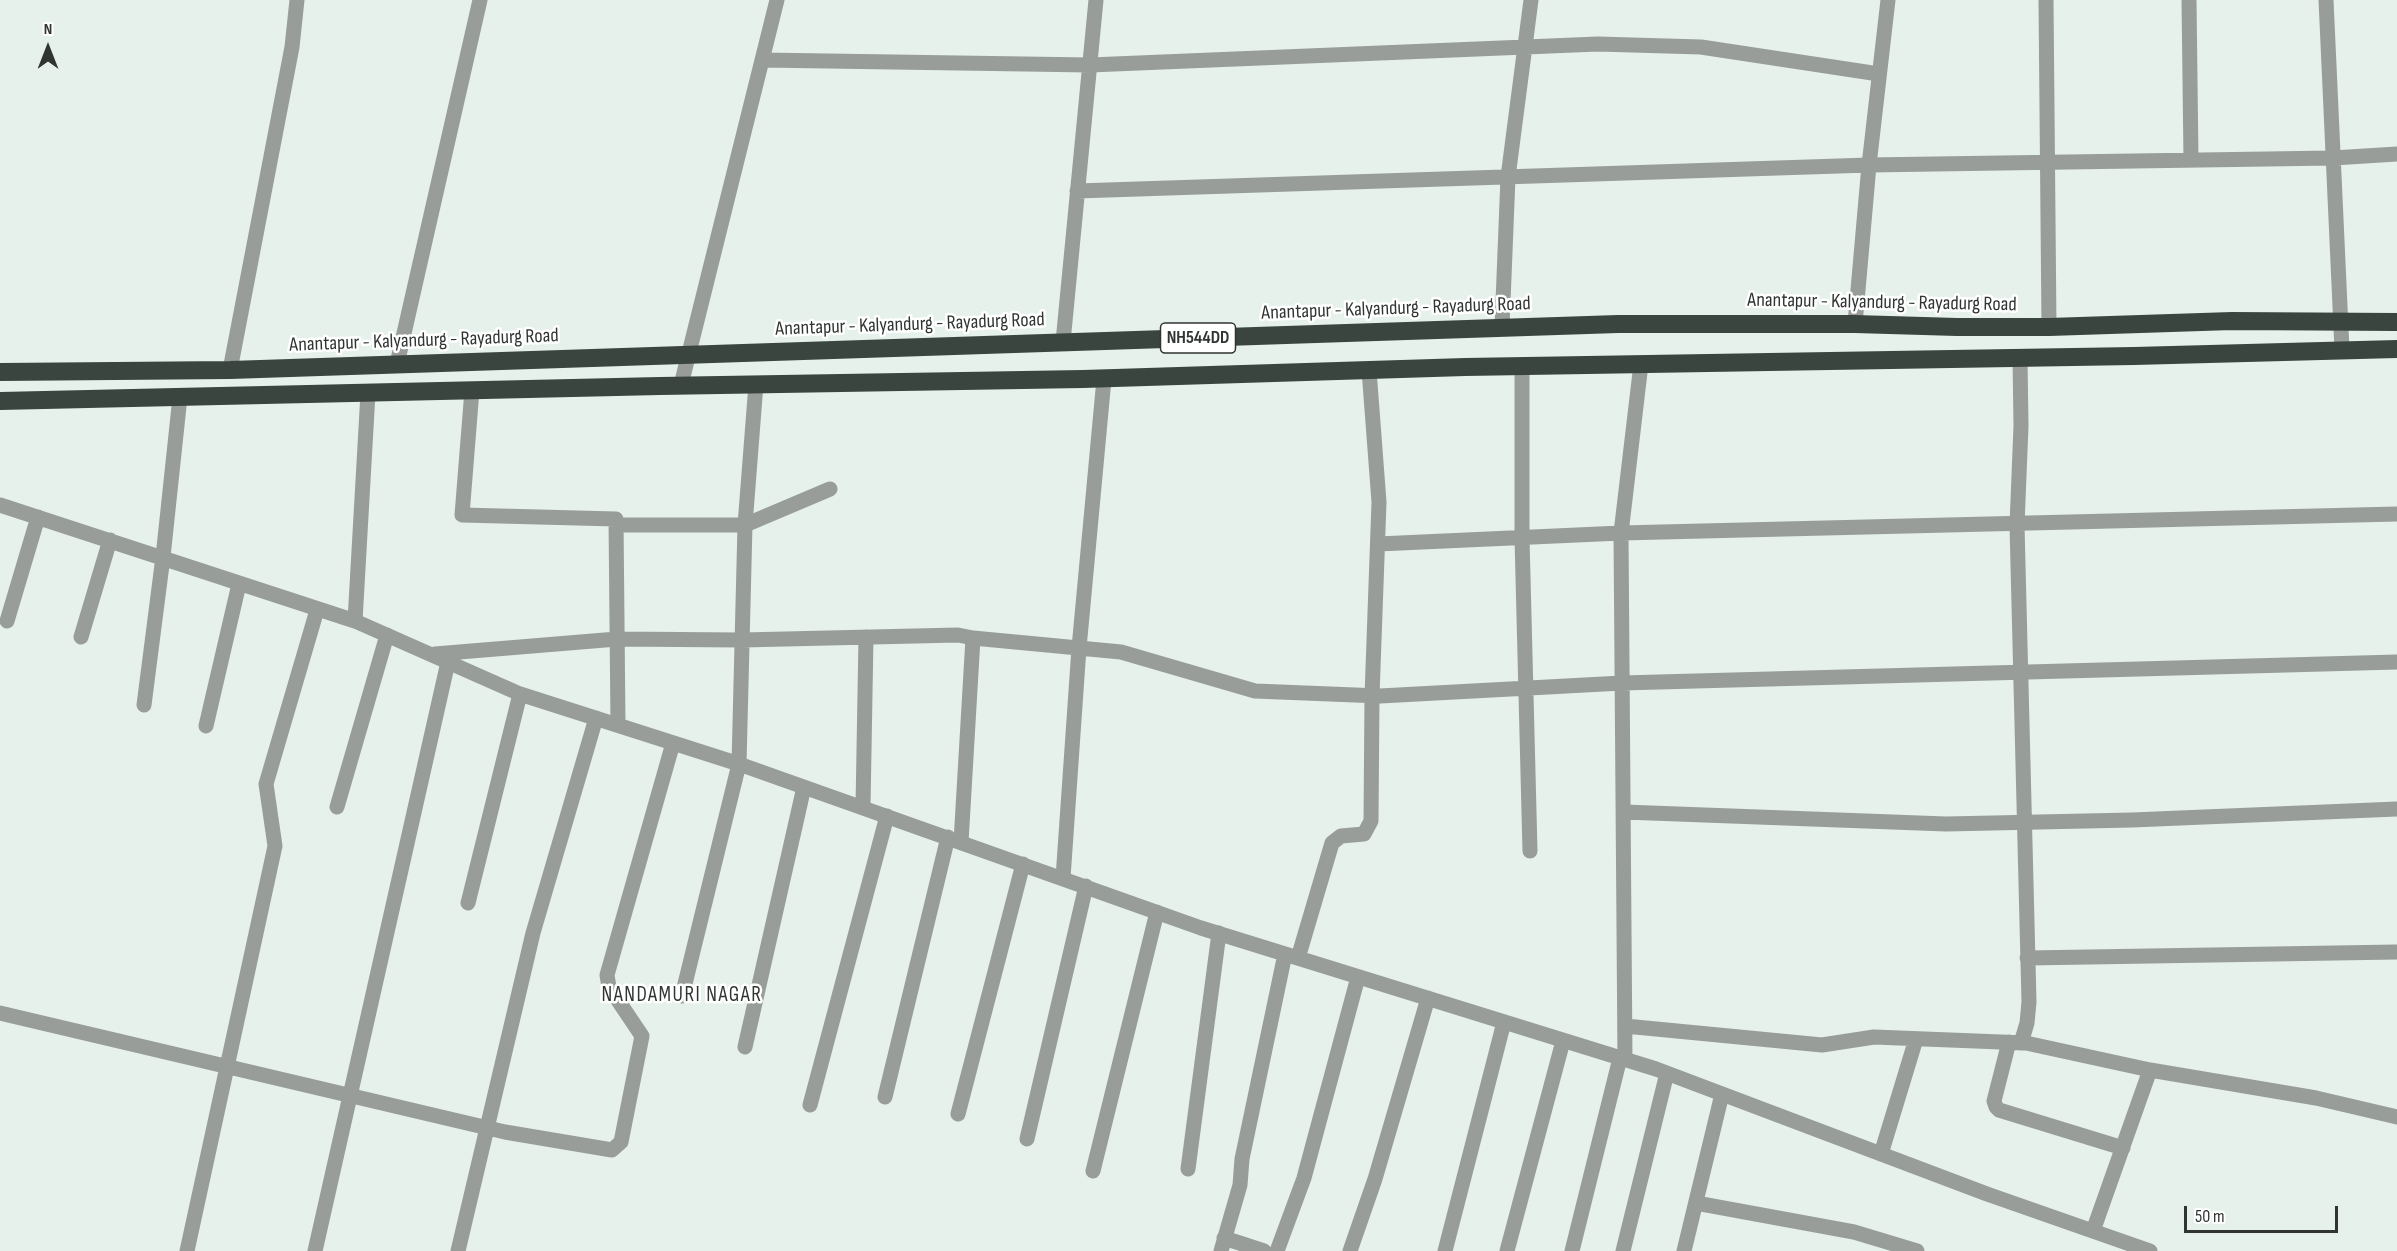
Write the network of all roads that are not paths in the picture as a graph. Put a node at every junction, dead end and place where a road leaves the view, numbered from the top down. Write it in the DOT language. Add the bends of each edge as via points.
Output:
graph roads {
  1 [pos="297,0"];
  2 [pos="480,0"];
  3 [pos="777,0"];
  4 [pos="1096,0"];
  5 [pos="1531,0"];
  6 [pos="1888,0"];
  7 [pos="2046,0"];
  8 [pos="2189,0"];
  9 [pos="2326,0"];
  10 [pos="1526,46"];
  11 [pos="762,60"];
  12 [pos="1090,65"];
  13 [pos="1879,74"];
  14 [pos="2397,154"];
  15 [pos="2333,158"];
  16 [pos="2191,160"];
  17 [pos="2046,162"];
  18 [pos="1869,165"];
  19 [pos="1508,177"];
  20 [pos="1077,191"];
  21 [pos="2397,322"];
  22 [pos="2340,323"];
  23 [pos="1855,324"];
  24 [pos="1502,327"];
  25 [pos="2049,327"];
  26 [pos="1063,342"];
  27 [pos="2397,348"];
  28 [pos="2342,350"];
  29 [pos="687,355"];
  30 [pos="2020,358"];
  31 [pos="397,364"];
  32 [pos="1641,364"];
  33 [pos="1522,366"];
  34 [pos="230,370"];
  35 [pos="1369,370"];
  36 [pos="0,372"];
  37 [pos="1104,379"];
  38 [pos="756,384"];
  39 [pos="681,385"];
  40 [pos="472,390"];
  41 [pos="368,393"];
  42 [pos="180,397"];
  43 [pos="0,401"];
  44 [pos="830,489"];
  45 [pos="0,505"];
  46 [pos="2397,514"];
  47 [pos="38,517"];
  48 [pos="616,525"];
  49 [pos="745,525"];
  50 [pos="2018,525"];
  51 [pos="1620,533"];
  52 [pos="1522,538"];
  53 [pos="110,540"];
  54 [pos="1378,544"];
  55 [pos="163,557"];
  56 [pos="239,584"];
  57 [pos="317,610"];
  58 [pos="7,621"];
  59 [pos="355,621"];
  60 [pos="387,635"];
  61 [pos="81,637"];
  62 [pos="866,637"];
  63 [pos="973,638"];
  64 [pos="617,639"];
  65 [pos="742,640"];
  66 [pos="1079,648"];
  67 [pos="432,655"];
  68 [pos="448,662"];
  69 [pos="2397,662"];
  70 [pos="2020,672"];
  71 [pos="1622,683"];
  72 [pos="1525,688"];
  73 [pos="520,694"];
  74 [pos="1372,696"];
  75 [pos="144,705"];
  76 [pos="596,718"];
  77 [pos="618,725"];
  78 [pos="206,726"];
  79 [pos="674,743"];
  80 [pos="739,764"];
  81 [pos="804,787"];
  82 [pos="337,807"];
  83 [pos="863,807"];
  84 [pos="2397,809"];
  85 [pos="1624,812"];
  86 [pos="887,816"];
  87 [pos="2023,822"];
  88 [pos="954,839"];
  89 [pos="1530,851"];
  90 [pos="1023,864"];
  91 [pos="1063,878"];
  92 [pos="1086,886"];
  93 [pos="468,903"];
  94 [pos="1157,912"];
  95 [pos="1219,933"];
  96 [pos="2397,952"];
  97 [pos="1292,956"];
  98 [pos="2027,958"];
  99 [pos="1358,977"];
  100 [pos="682,996"];
  101 [pos="1428,998"];
  102 [pos="0,1013"];
  103 [pos="1504,1022"];
  104 [pos="1625,1026"];
  105 [pos="1916,1039"];
  106 [pos="1563,1041"];
  107 [pos="2015,1043"];
  108 [pos="745,1047"];
  109 [pos="1622,1059"];
  110 [pos="227,1066"];
  111 [pos="2150,1070"];
  112 [pos="1667,1073"];
  113 [pos="1722,1094"];
  114 [pos="350,1095"];
  115 [pos="885,1097"];
  116 [pos="810,1105"];
  117 [pos="958,1114"];
  118 [pos="2397,1117"];
  119 [pos="487,1128"];
  120 [pos="1027,1139"];
  121 [pos="2122,1148"];
  122 [pos="1881,1154"];
  123 [pos="1188,1169"];
  124 [pos="1093,1172"];
  125 [pos="1696,1203"];
  126 [pos="2093,1231"];
  127 [pos="1222,1245"];
  128 [pos="187,1251"];
  129 [pos="315,1251"];
  130 [pos="458,1251"];
  131 [pos="1264,1251"];
  132 [pos="1277,1251"];
  133 [pos="1350,1251"];
  134 [pos="1445,1251"];
  135 [pos="1507,1251"];
  136 [pos="1572,1251"];
  137 [pos="1623,1251"];
  138 [pos="1684,1251"];
  139 [pos="1917,1251"];
  140 [pos="2150,1251"];
  1 -- 34 [label="street" via="292,47"];
  2 -- 31 [label="street"];
  3 -- 11 [label="street"];
  4 -- 12 [label="street"];
  5 -- 10 [label="street"];
  6 -- 13 [label="street"];
  7 -- 17 [label="street"];
  8 -- 16 [label="street"];
  9 -- 15 [label="street"];
  10 -- 12 [label="street"];
  10 -- 13 [label="street" via="1701,47"];
  10 -- 19 [label="street"];
  11 -- 12 [label="street"];
  11 -- 29 [label="street"];
  12 -- 20 [label="street"];
  13 -- 18 [label="street"];
  14 -- 15 [label="street"];
  15 -- 16 [label="street"];
  15 -- 22 [label="street"];
  16 -- 17 [label="street"];
  17 -- 18 [label="street"];
  17 -- 25 [label="street"];
  18 -- 19 [label="street"];
  18 -- 23 [label="street"];
  19 -- 20 [label="street"];
  19 -- 24 [label="street"];
  20 -- 26 [label="street"];
  21 -- 22 [label="highway, Anantapur - Kalyandurg - Rayadurg Road / NH544DD"];
  22 -- 25 [label="highway, Anantapur - Kalyandurg - Rayadurg Road / NH544DD" via="2232,321"];
  22 -- 28 [label="street"];
  23 -- 24 [label="highway, Anantapur - Kalyandurg - Rayadurg Road / NH544DD"];
  23 -- 25 [label="highway, Anantapur - Kalyandurg - Rayadurg Road / NH544DD"];
  24 -- 26 [label="highway, Anantapur - Kalyandurg - Rayadurg Road / NH544DD"];
  26 -- 29 [label="highway, Anantapur - Kalyandurg - Rayadurg Road / NH544DD"];
  27 -- 28 [label="highway, NH544DD"];
  28 -- 30 [label="highway, NH544DD"];
  29 -- 31 [label="highway, Anantapur - Kalyandurg - Rayadurg Road / NH544DD"];
  29 -- 39 [label="street"];
  30 -- 32 [label="highway, NH544DD"];
  30 -- 50 [label="street"];
  31 -- 34 [label="highway, Anantapur - Kalyandurg - Rayadurg Road / NH544DD"];
  32 -- 33 [label="highway, NH544DD"];
  32 -- 51 [label="street"];
  33 -- 35 [label="highway, NH544DD"];
  33 -- 52 [label="street"];
  34 -- 36 [label="highway, Anantapur - Kalyandurg - Rayadurg Road / NH544DD"];
  35 -- 37 [label="highway, NH544DD"];
  35 -- 54 [label="street" via="1379,502"];
  37 -- 38 [label="highway, NH544DD"];
  37 -- 66 [label="street"];
  38 -- 39 [label="highway, NH544DD"];
  38 -- 49 [label="street"];
  39 -- 40 [label="highway, NH544DD"];
  40 -- 41 [label="highway, NH544DD"];
  40 -- 48 [label="street" via="462,515 616,519"];
  41 -- 42 [label="highway, NH544DD"];
  41 -- 59 [label="street"];
  42 -- 43 [label="highway, NH544DD"];
  42 -- 55 [label="street"];
  44 -- 49 [label="street"];
  45 -- 47 [label="street"];
  46 -- 50 [label="street"];
  47 -- 53 [label="street"];
  47 -- 58 [label="street"];
  48 -- 49 [label="street"];
  48 -- 64 [label="street"];
  49 -- 65 [label="street"];
  50 -- 51 [label="street"];
  50 -- 70 [label="street"];
  51 -- 52 [label="street"];
  51 -- 71 [label="street"];
  52 -- 54 [label="street"];
  52 -- 72 [label="street"];
  53 -- 55 [label="street"];
  53 -- 61 [label="street"];
  54 -- 74 [label="street"];
  55 -- 56 [label="street"];
  55 -- 75 [label="street"];
  56 -- 57 [label="street"];
  56 -- 78 [label="street"];
  57 -- 59 [label="street"];
  57 -- 110 [label="street" via="266,784 274,846"];
  59 -- 60 [label="street"];
  60 -- 67 [label="street"];
  60 -- 82 [label="street"];
  62 -- 63 [label="street"];
  62 -- 65 [label="street"];
  62 -- 83 [label="street"];
  63 -- 66 [label="street"];
  63 -- 88 [label="street"];
  64 -- 65 [label="street"];
  64 -- 67 [label="street"];
  64 -- 77 [label="street"];
  65 -- 80 [label="street"];
  66 -- 74 [label="street" via="1121,652 1255,691"];
  66 -- 91 [label="street"];
  67 -- 68 [label="street"];
  68 -- 73 [label="street"];
  68 -- 114 [label="street"];
  69 -- 70 [label="street"];
  70 -- 71 [label="street"];
  70 -- 87 [label="street"];
  71 -- 72 [label="street"];
  71 -- 85 [label="street"];
  72 -- 74 [label="street"];
  72 -- 89 [label="street"];
  73 -- 76 [label="street"];
  73 -- 93 [label="street"];
  74 -- 97 [label="street" via="1368,831 1341,836 1332,843"];
  76 -- 77 [label="street"];
  76 -- 119 [label="street" via="533,933"];
  77 -- 79 [label="street"];
  79 -- 80 [label="street"];
  79 -- 119 [label="street" via="608,975 609,987 642,1036 621,1142 607,1150"];
  80 -- 81 [label="street"];
  80 -- 100 [label="street"];
  81 -- 83 [label="street"];
  81 -- 108 [label="street"];
  83 -- 86 [label="street"];
  84 -- 87 [label="street"];
  85 -- 87 [label="street" via="1946,824"];
  85 -- 104 [label="street"];
  86 -- 88 [label="street"];
  86 -- 116 [label="street"];
  87 -- 98 [label="street"];
  88 -- 90 [label="street"];
  88 -- 115 [label="street"];
  90 -- 91 [label="street"];
  90 -- 117 [label="street"];
  91 -- 92 [label="street"];
  92 -- 94 [label="street"];
  92 -- 120 [label="street"];
  94 -- 95 [label="street"];
  94 -- 124 [label="street"];
  95 -- 97 [label="street"];
  95 -- 123 [label="street"];
  96 -- 98 [label="street"];
  97 -- 99 [label="street"];
  97 -- 127 [label="street" via="1242,1159 1240,1185"];
  98 -- 107 [label="street" via="2028,1013"];
  99 -- 101 [label="street"];
  99 -- 132 [label="street" via="1305,1178"];
  101 -- 103 [label="street"];
  101 -- 133 [label="street" via="1376,1179"];
  102 -- 110 [label="street"];
  103 -- 106 [label="street"];
  103 -- 134 [label="street"];
  104 -- 105 [label="street" via="1822,1045 1874,1037"];
  104 -- 109 [label="street"];
  105 -- 107 [label="street"];
  105 -- 122 [label="street"];
  106 -- 109 [label="street"];
  106 -- 135 [label="street"];
  107 -- 111 [label="street"];
  107 -- 121 [label="street" via="1994,1101 1999,1110"];
  109 -- 112 [label="street"];
  109 -- 136 [label="street"];
  110 -- 114 [label="street"];
  110 -- 128 [label="street"];
  111 -- 118 [label="street" via="2316,1098"];
  111 -- 121 [label="street"];
  112 -- 113 [label="street"];
  112 -- 137 [label="street"];
  113 -- 122 [label="street"];
  113 -- 125 [label="street"];
  114 -- 119 [label="street"];
  114 -- 129 [label="street"];
  119 -- 130 [label="street"];
  121 -- 126 [label="street"];
  122 -- 126 [label="street"];
  125 -- 138 [label="street"];
  125 -- 139 [label="street" via="1854,1232"];
  126 -- 140 [label="street"];
  127 -- 131 [label="street"];
}
